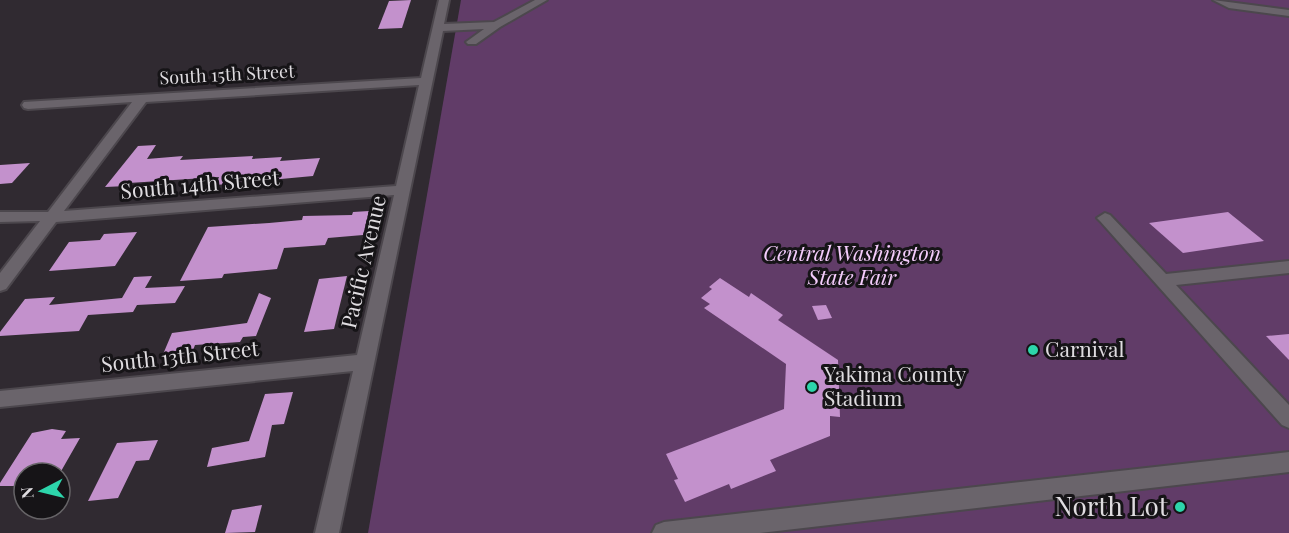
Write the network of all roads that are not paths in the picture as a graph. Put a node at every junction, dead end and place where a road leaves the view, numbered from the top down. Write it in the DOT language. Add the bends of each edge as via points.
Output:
graph roads {
  1 [pos="444,0"];
  2 [pos="542,0"];
  3 [pos="1218,0"];
  4 [pos="1260,0"];
  5 [pos="1289,12"];
  6 [pos="496,25"];
  7 [pos="438,28"];
  8 [pos="472,42"];
  9 [pos="427,81"];
  10 [pos="142,98"];
  11 [pos="28,105"];
  12 [pos="404,190"];
  13 [pos="0,217"];
  14 [pos="52,217"];
  15 [pos="1105,218"];
  16 [pos="1289,267"];
  17 [pos="1162,280"];
  18 [pos="0,285"];
  19 [pos="364,362"];
  20 [pos="0,399"];
  21 [pos="1289,419"];
  22 [pos="1289,462"];
  23 [pos="327,533"];
  24 [pos="664,533"];
  1 -- 7 [label="street, Pacific Avenue"];
  2 -- 6 [label="street"];
  3 -- 5 [label="street" via="1229,5"];
  4 -- 5 [label="street"];
  6 -- 7 [label="street"];
  6 -- 8 [label="street"];
  7 -- 9 [label="street, Pacific Avenue"];
  9 -- 10 [label="street, South 15th Street"];
  9 -- 12 [label="street, Pacific Avenue"];
  10 -- 11 [label="street, South 15th Street"];
  10 -- 14 [label="street"];
  12 -- 14 [label="street, South 14th Street"];
  12 -- 19 [label="street, Pacific Avenue"];
  13 -- 14 [label="street, South 14th Street"];
  14 -- 18 [label="street"];
  15 -- 17 [label="street"];
  16 -- 17 [label="street"];
  17 -- 21 [label="street"];
  19 -- 20 [label="street, South 13th Street"];
  19 -- 23 [label="street, Pacific Avenue"];
  22 -- 24 [label="street"];
}
